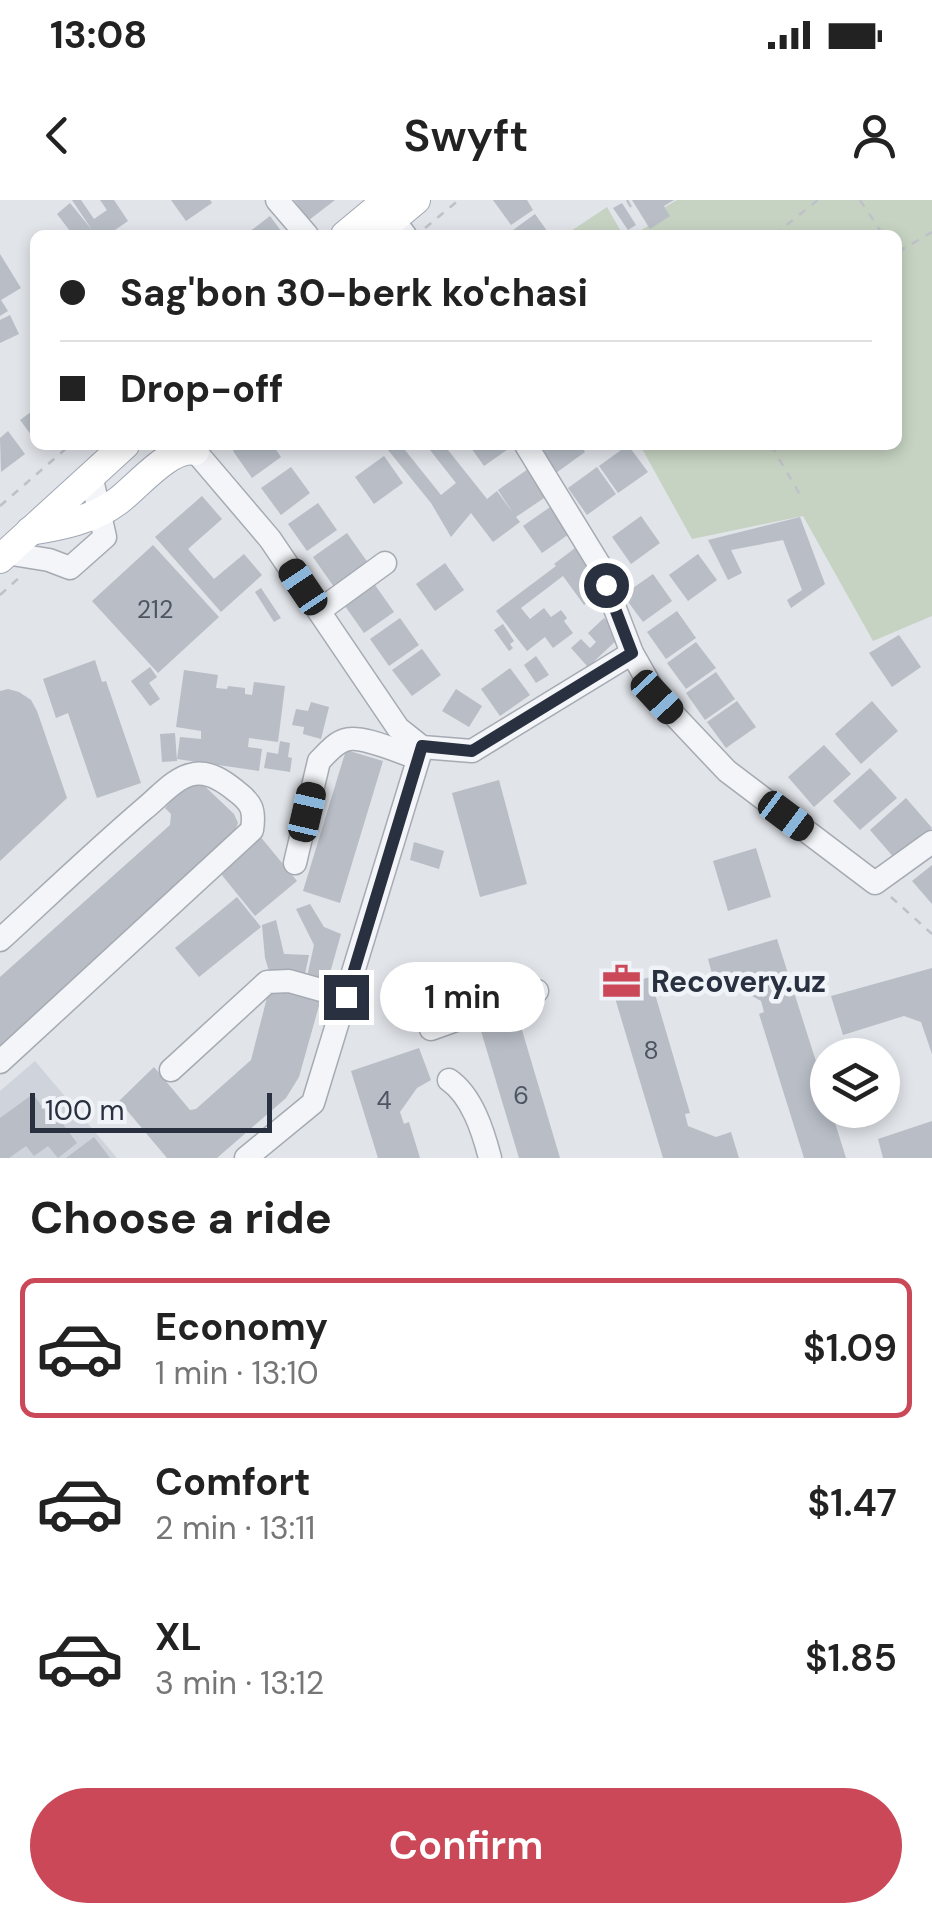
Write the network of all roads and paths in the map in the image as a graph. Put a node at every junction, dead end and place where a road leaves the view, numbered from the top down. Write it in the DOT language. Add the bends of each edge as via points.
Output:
graph roads {
  1 [pos="277,200"];
  2 [pos="416,200"];
  3 [pos="459,200"];
  4 [pos="627,200"];
  5 [pos="818,200"];
  6 [pos="860,200"];
  7 [pos="632,209"];
  8 [pos="390,222"];
  9 [pos="303,230"];
  10 [pos="362,230"];
  11 [pos="422,230"];
  12 [pos="780,230"];
  13 [pos="879,230"];
  14 [pos="932,232"];
  15 [pos="902,250"];
  16 [pos="64,450"];
  17 [pos="91,450"];
  18 [pos="120,450"];
  19 [pos="184,450"];
  20 [pos="194,450"];
  21 [pos="529,450"];
  22 [pos="774,450"];
  23 [pos="91,476"];
  24 [pos="803,500"];
  25 [pos="0,506"];
  26 [pos="100,512"];
  27 [pos="30,531"];
  28 [pos="2,548"];
  29 [pos="385,563"];
  30 [pos="319,611"];
  31 [pos="632,653"];
  32 [pos="420,752"];
  33 [pos="932,842"];
  34 [pos="295,863"];
  35 [pos="875,883"];
  36 [pos="932,934"];
  37 [pos="0,940"];
  38 [pos="536,991"];
  39 [pos="346,997"];
  40 [pos="431,1029"];
  41 [pos="0,1062"];
  42 [pos="171,1070"];
  43 [pos="449,1080"];
  44 [pos="246,1158"];
  45 [pos="490,1158"];
  1 -- 9 [label="street"];
  2 -- 8 [label="main road"];
  3 -- 11 [label="path"];
  4 -- 7 [label="path"];
  5 -- 12 [label="path"];
  6 -- 13 [label="path"];
  8 -- 10 [label="main road"];
  14 -- 15 [label="path"];
  16 -- 25 [label="path"];
  17 -- 28 [label="main road"];
  18 -- 23 [label="main road"];
  19 -- 26 [label="main road"];
  20 -- 30 [label="street"];
  21 -- 31 [label="street" via="606,574"];
  22 -- 24 [label="path"];
  23 -- 26 [label="street"];
  23 -- 27 [label="main road"];
  26 -- 27 [label="main road"];
  26 -- 28 [label="street" via="104,536 70,568"];
  27 -- 28 [label="main road"];
  29 -- 30 [label="street"];
  30 -- 32 [label="street"];
  31 -- 32 [label="street" via="472,751"];
  31 -- 35 [label="street" via="657,697 727,772"];
  32 -- 34 [label="street" via="356,738 331,749 320,761"];
  32 -- 39 [label="street"];
  33 -- 35 [label="street"];
  35 -- 36 [label="path"];
  37 -- 41 [label="street" via="178,780 208,774 252,803 252,830"];
  38 -- 40 [label="street"];
  39 -- 42 [label="street" via="289,981 267,982"];
  39 -- 44 [label="street" via="313,1104"];
  43 -- 45 [label="street" via="469,1102"];
}
